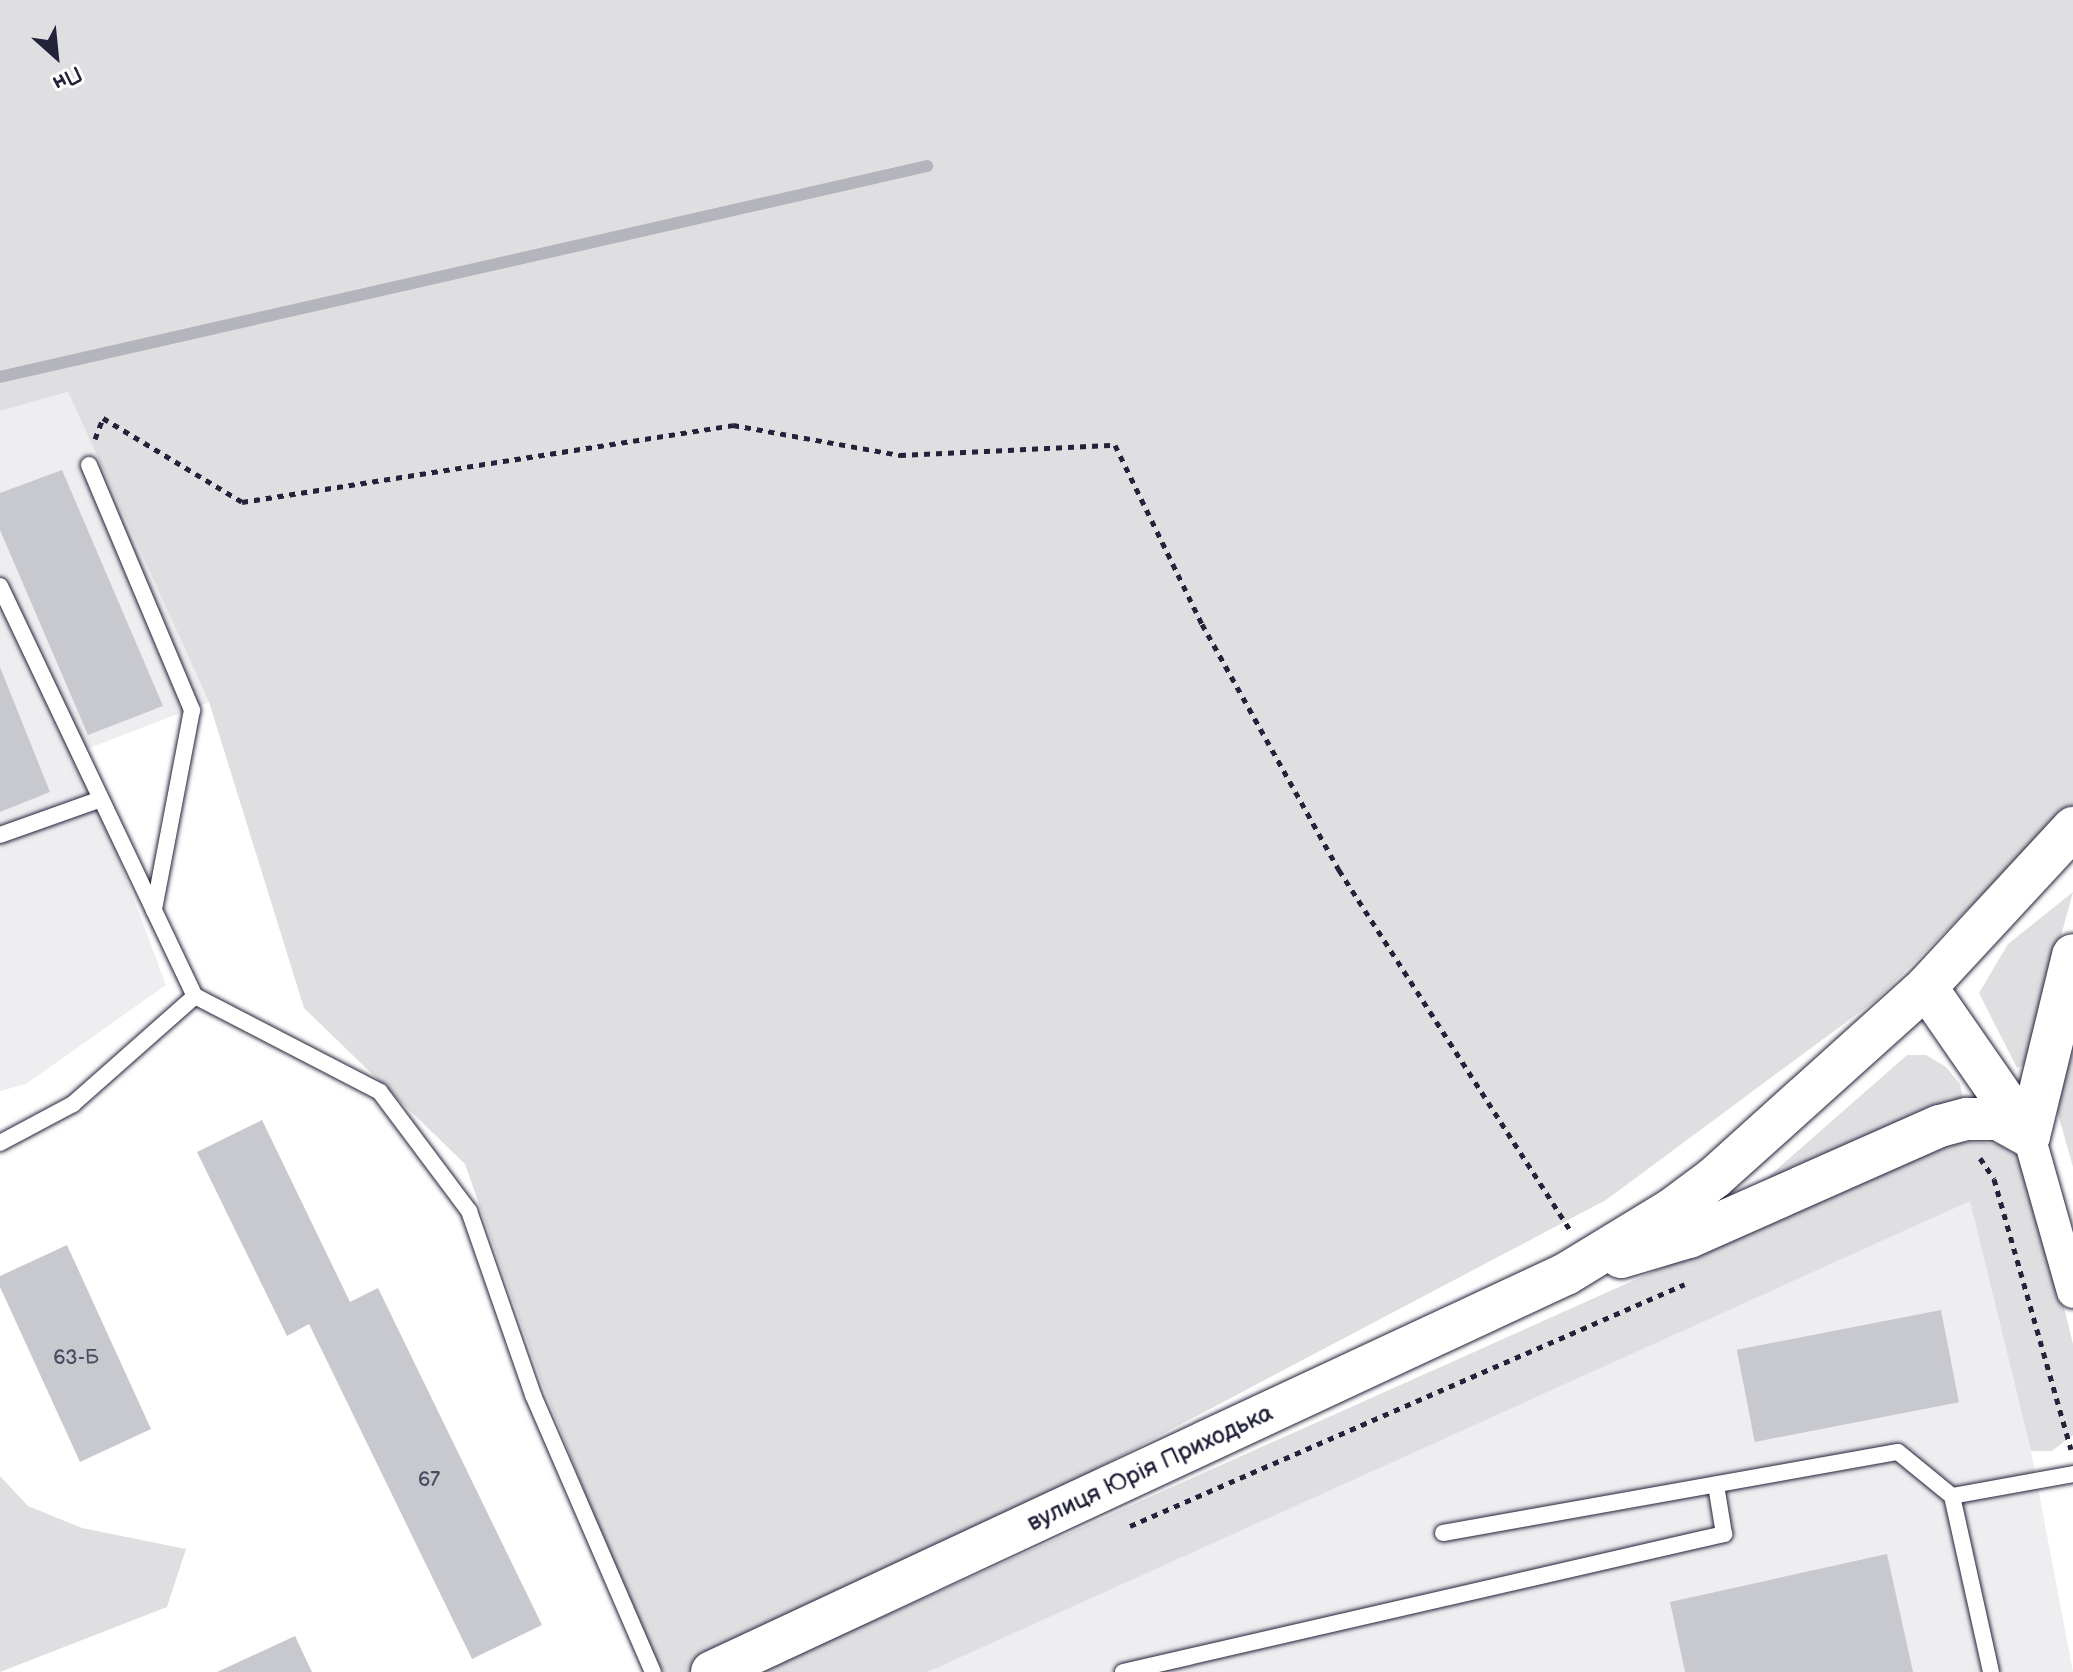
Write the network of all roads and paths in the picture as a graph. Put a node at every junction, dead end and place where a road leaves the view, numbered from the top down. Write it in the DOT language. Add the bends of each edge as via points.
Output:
graph roads {
  1 [pos="89,465"];
  2 [pos="0,586"];
  3 [pos="101,799"];
  4 [pos="2073,828"];
  5 [pos="0,835"];
  6 [pos="154,910"];
  7 [pos="2073,955"];
  8 [pos="1926,987"];
  9 [pos="195,996"];
  10 [pos="2029,1136"];
  11 [pos="0,1143"];
  12 [pos="1964,1162"];
  13 [pos="1576,1267"];
  14 [pos="1701,1277"];
  15 [pos="2073,1292"];
  16 [pos="2073,1458"];
  17 [pos="2073,1474"];
  18 [pos="1716,1485"];
  19 [pos="1952,1496"];
  20 [pos="1117,1532"];
  21 [pos="1443,1533"];
  22 [pos="653,1672"];
  23 [pos="712,1672"];
  24 [pos="1123,1672"];
  25 [pos="1991,1672"];
  1 -- 6 [label="lane" via="192,710"];
  1 -- 13 [label="path" via="103,418 242,502 733,425 900,455 1115,445 1202,624 1339,870"];
  2 -- 3 [label="lane"];
  3 -- 5 [label="lane"];
  3 -- 6 [label="lane"];
  4 -- 8 [label="street"];
  6 -- 9 [label="lane"];
  7 -- 10 [label="street"];
  8 -- 10 [label="street"];
  8 -- 13 [label="street" via="1714,1178"];
  9 -- 11 [label="lane" via="73,1104"];
  9 -- 22 [label="lane" via="380,1092 469,1211 533,1395"];
  10 -- 13 [label="street" via="1998,1119 1940,1126 1689,1237"];
  10 -- 15 [label="street"];
  12 -- 16 [label="path" via="1979,1156 1994,1179"];
  13 -- 23 [label="street, вулиця Юрія Приходька"];
  14 -- 20 [label="path"];
  17 -- 19 [label="lane"];
  18 -- 19 [label="lane" via="1898,1452"];
  18 -- 21 [label="lane"];
  18 -- 24 [label="lane" via="1724,1534"];
  19 -- 25 [label="lane"];
}
